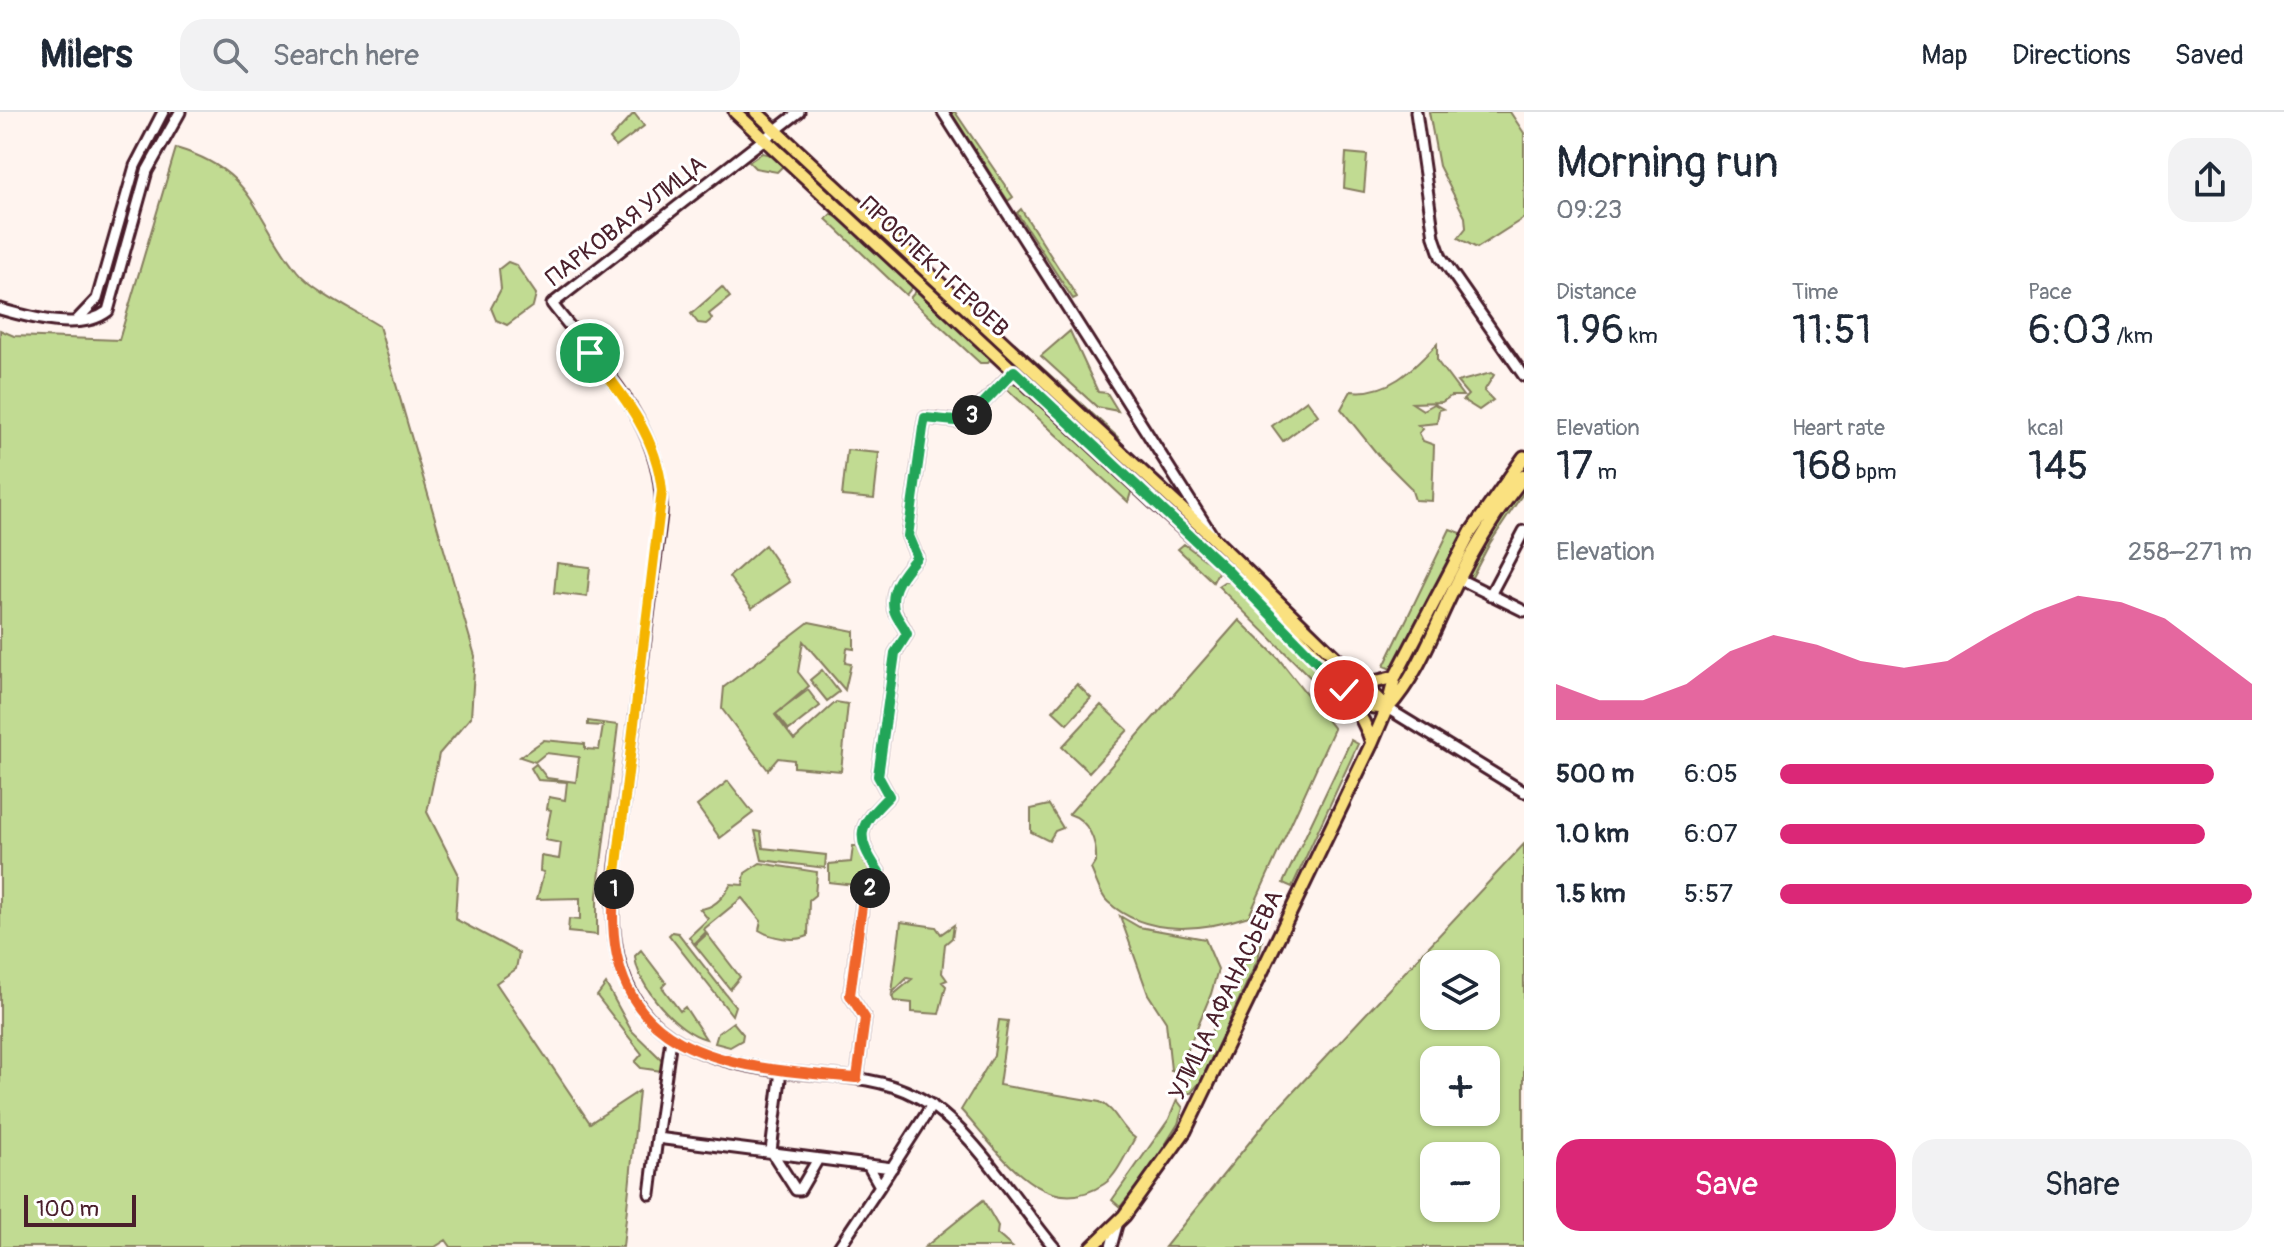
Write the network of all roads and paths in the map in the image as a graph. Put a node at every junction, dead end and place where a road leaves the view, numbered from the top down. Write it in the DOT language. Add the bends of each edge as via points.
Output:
graph roads {
  1 [pos="163,112"];
  2 [pos="180,112"];
  3 [pos="735,112"];
  4 [pos="756,112"];
  5 [pos="799,112"];
  6 [pos="943,112"];
  7 [pos="1416,112"];
  8 [pos="776,130"];
  9 [pos="763,139"];
  10 [pos="0,309"];
  11 [pos="76,321"];
  12 [pos="1014,371"];
  13 [pos="1524,376"];
  14 [pos="1524,457"];
  15 [pos="1524,476"];
  16 [pos="1524,531"];
  17 [pos="1213,538"];
  18 [pos="1459,579"];
  19 [pos="1490,595"];
  20 [pos="1524,611"];
  21 [pos="1395,677"];
  22 [pos="1366,684"];
  23 [pos="1344,690"];
  24 [pos="1387,708"];
  25 [pos="1372,743"];
  26 [pos="1524,792"];
  27 [pos="671,1039"];
  28 [pos="781,1071"];
  29 [pos="857,1078"];
  30 [pos="932,1105"];
  31 [pos="657,1138"];
  32 [pos="771,1151"];
  33 [pos="818,1159"];
  34 [pos="868,1165"];
  35 [pos="892,1168"];
  36 [pos="880,1186"];
  37 [pos="650,1194"];
  38 [pos="1117,1225"];
  39 [pos="839,1247"];
  40 [pos="1054,1247"];
  41 [pos="1092,1247"];
  42 [pos="1111,1247"];
  1 -- 11 [label="street" via="135,166 97,299"];
  2 -- 11 [label="street" via="147,171 112,305 96,319"];
  3 -- 9 [label="main road, ПРОСПЕКТ ГЕРОЕВ"];
  4 -- 8 [label="main road, ПРОСПЕКТ ГЕРОЕВ"];
  5 -- 8 [label="street"];
  6 -- 17 [label="street, ПРОСПЕКТ ГЕРОЕВ"];
  7 -- 13 [label="street" via="1441,257"];
  8 -- 9 [label="street"];
  8 -- 17 [label="main road, ПРОСПЕКТ ГЕРОЕВ"];
  9 -- 12 [label="main road, ПРОСПЕКТ ГЕРОЕВ"];
  9 -- 27 [label="street, ПАРКОВАЯ УЛИЦА" via="552,304 635,413 660,471 661,515 612,908 613,940 633,997"];
  10 -- 11 [label="street"];
  12 -- 23 [label="main road, ПРОСПЕКТ ГЕРОЕВ" via="1228,571"];
  12 -- 29 [label="street" via="965,422 925,418 908,536 917,557 898,579 895,593 894,610 907,634 895,653 878,776 889,796 865,819 862,836 879,872 864,891 850,995 865,1018"];
  14 -- 21 [label="main road" via="1471,532"];
  15 -- 18 [label="main road"];
  16 -- 19 [label="street"];
  17 -- 22 [label="main road, ПРОСПЕКТ ГЕРОЕВ"];
  18 -- 19 [label="street"];
  18 -- 24 [label="main road" via="1405,690"];
  19 -- 20 [label="street"];
  21 -- 22 [label="main road"];
  21 -- 24 [label="main road"];
  22 -- 24 [label="main road, ПРОСПЕКТ ГЕРОЕВ"];
  23 -- 24 [label="main road" via="1373,707"];
  23 -- 25 [label="main road"];
  24 -- 25 [label="main road, УЛИЦА АФАНАСЬЕВА"];
  24 -- 26 [label="street"];
  25 -- 38 [label="main road, УЛИЦА АФАНАСЬЕВА" via="1185,1131"];
  27 -- 28 [label="street, ПАРКОВАЯ УЛИЦА" via="717,1059"];
  27 -- 31 [label="street"];
  28 -- 29 [label="street, ПАРКОВАЯ УЛИЦА"];
  28 -- 32 [label="street"];
  29 -- 30 [label="street, ПАРКОВАЯ УЛИЦА" via="892,1085"];
  30 -- 35 [label="street"];
  30 -- 40 [label="street, ПАРКОВАЯ УЛИЦА" via="956,1124"];
  31 -- 32 [label="street"];
  31 -- 37 [label="street"];
  32 -- 33 [label="street"];
  32 -- 33 [label="street" via="796,1190"];
  33 -- 34 [label="street"];
  34 -- 35 [label="street"];
  34 -- 36 [label="street"];
  35 -- 36 [label="street"];
  36 -- 39 [label="street"];
  38 -- 41 [label="main road, УЛИЦА АФАНАСЬЕВА"];
  38 -- 42 [label="street"];
}
